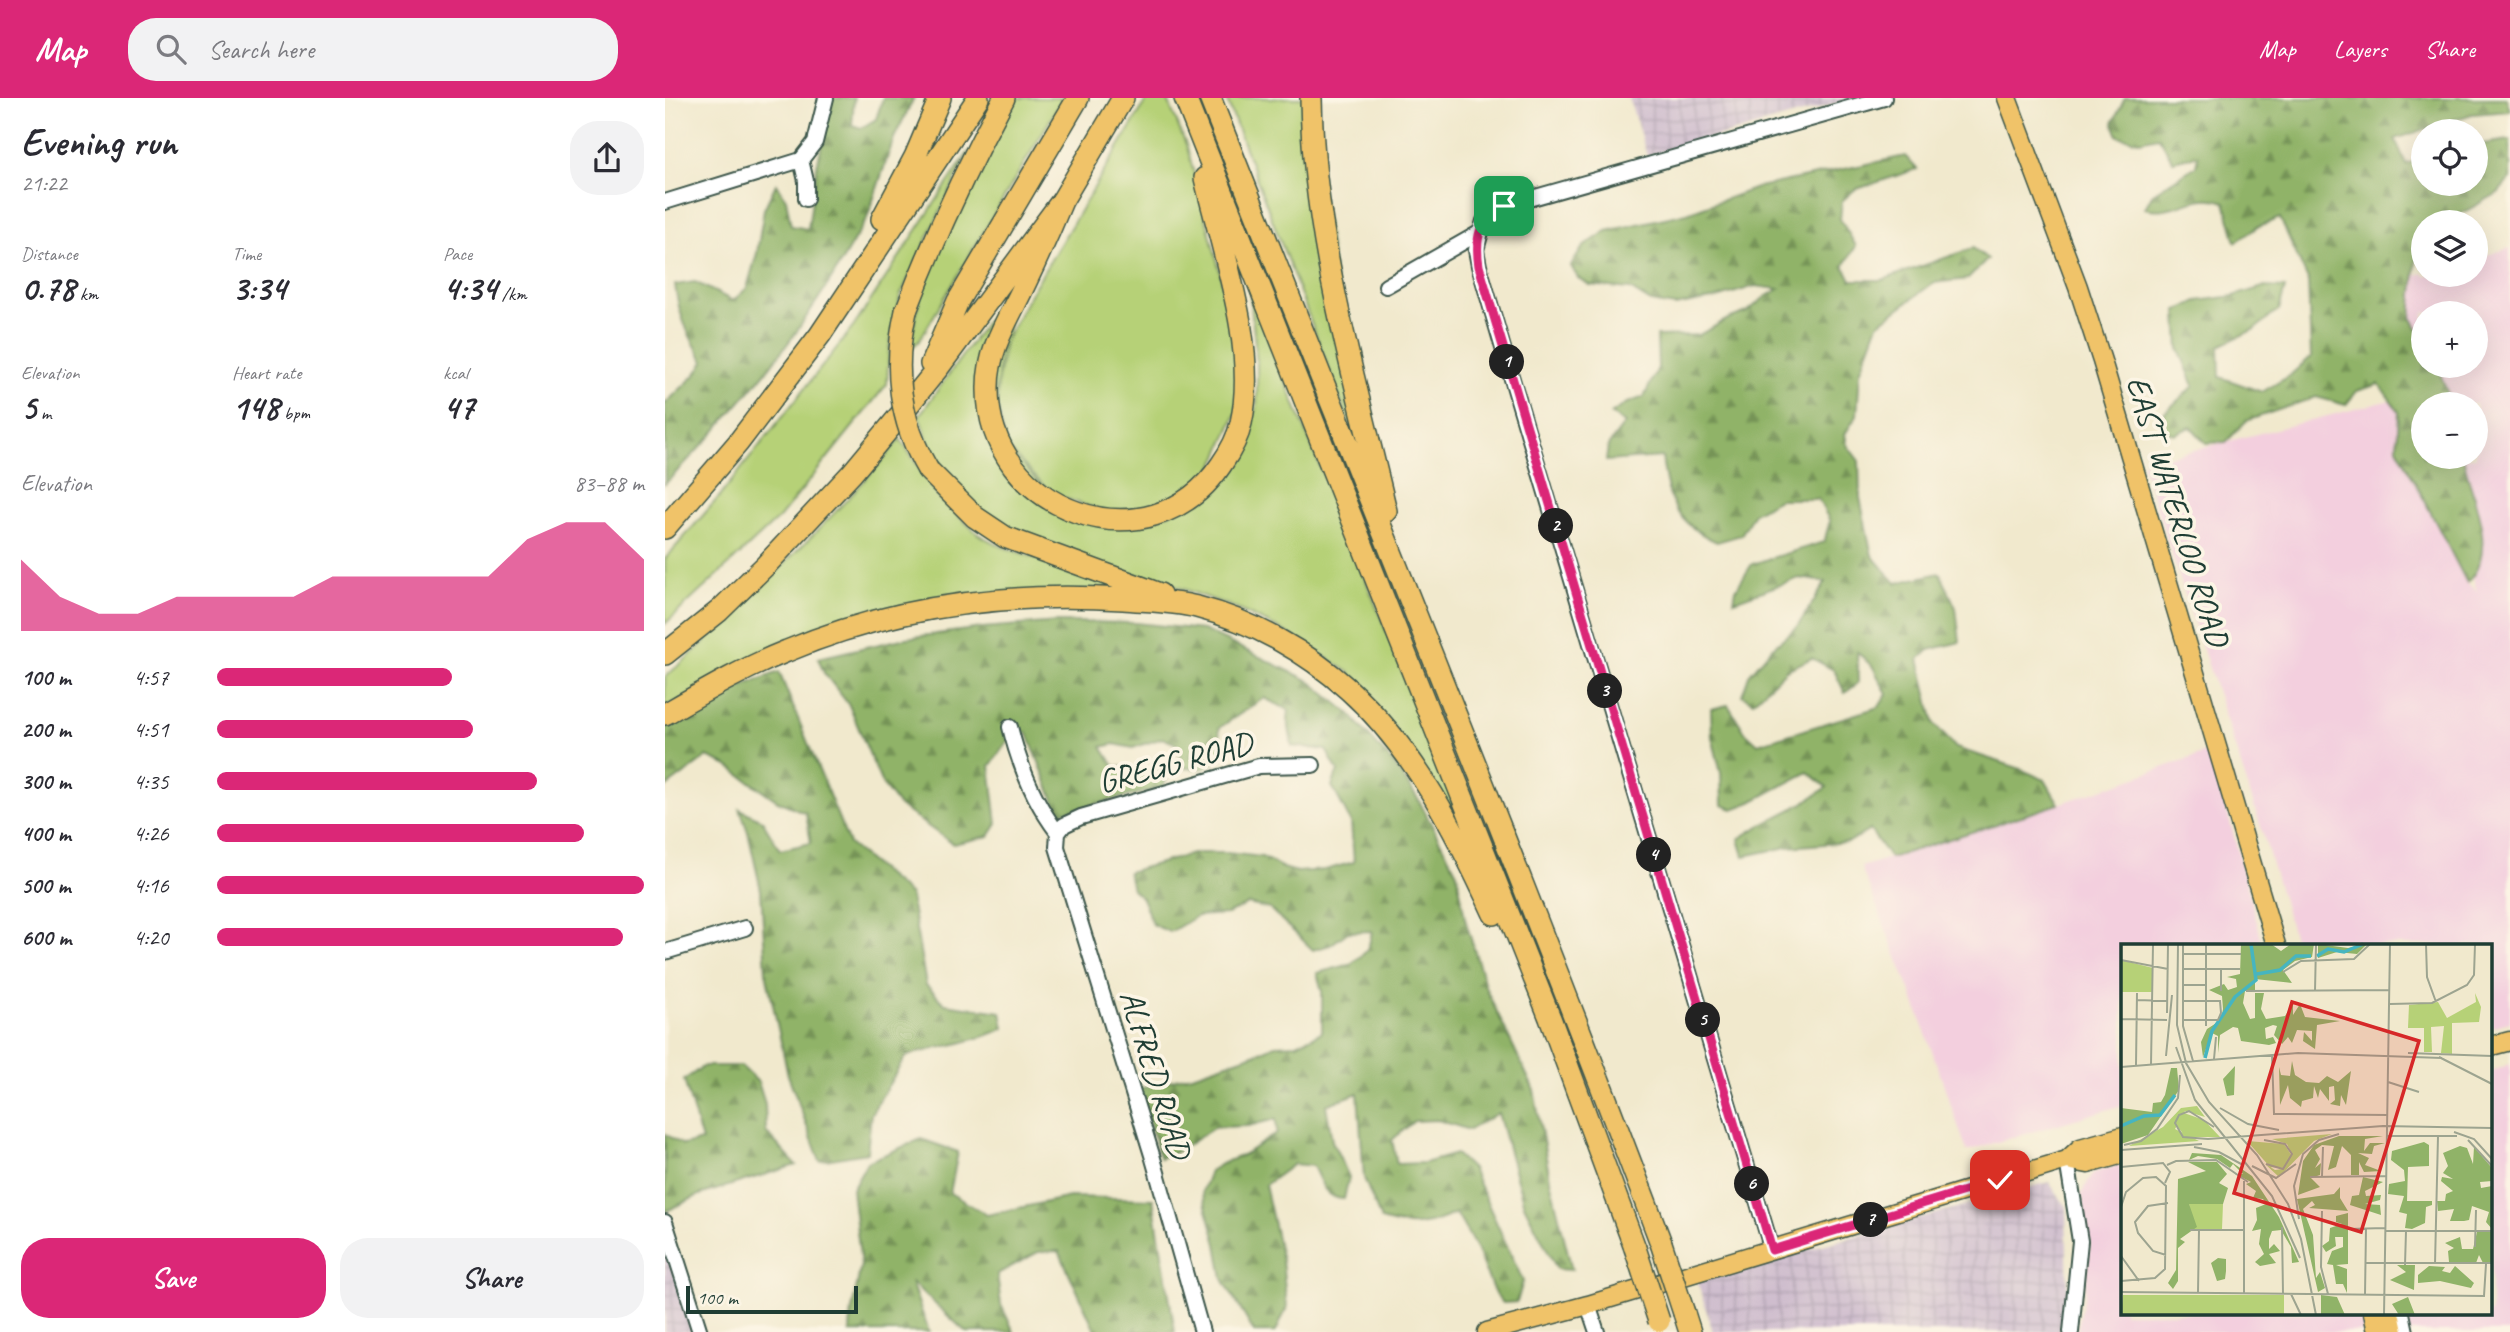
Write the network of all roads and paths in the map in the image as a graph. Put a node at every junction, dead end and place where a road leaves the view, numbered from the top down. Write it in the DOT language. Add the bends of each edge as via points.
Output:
graph roads {
  1 [pos="826,98"];
  2 [pos="940,98"];
  3 [pos="978,98"];
  4 [pos="1004,98"];
  5 [pos="1078,98"];
  6 [pos="1123,98"];
  7 [pos="1210,98"];
  8 [pos="1311,98"];
  9 [pos="1884,98"];
  10 [pos="2007,98"];
  11 [pos="1186,101"];
  12 [pos="801,160"];
  13 [pos="806,199"];
  14 [pos="1062,201"];
  15 [pos="665,202"];
  16 [pos="1479,233"];
  17 [pos="854,284"];
  18 [pos="1386,286"];
  19 [pos="917,394"];
  20 [pos="665,528"];
  21 [pos="1413,604"];
  22 [pos="1195,606"];
  23 [pos="665,654"];
  24 [pos="665,714"];
  25 [pos="1010,727"];
  26 [pos="1313,765"];
  27 [pos="1058,833"];
  28 [pos="745,928"];
  29 [pos="2276,944"];
  30 [pos="665,952"];
  31 [pos="2510,1041"];
  32 [pos="2493,1045"];
  33 [pos="1580,1102"];
  34 [pos="2121,1137"];
  35 [pos="2121,1155"];
  36 [pos="2067,1160"];
  37 [pos="665,1222"];
  38 [pos="1772,1250"];
  39 [pos="1588,1305"];
  40 [pos="2372,1314"];
  41 [pos="2390,1314"];
  42 [pos="2402,1314"];
  43 [pos="1687,1322"];
  44 [pos="1660,1327"];
  45 [pos="700,1332"];
  46 [pos="1202,1332"];
  47 [pos="1487,1332"];
  48 [pos="1597,1332"];
  49 [pos="2071,1332"];
  50 [pos="2377,1332"];
  51 [pos="2394,1332"];
  52 [pos="2406,1332"];
  1 -- 12 [label="street" via="815,142"];
  2 -- 17 [label="highway"];
  3 -- 17 [label="highway"];
  4 -- 22 [label="highway, bridge" via="968,167 906,311 898,353 901,394 911,434 929,470 975,517 1005,537"];
  5 -- 19 [label="highway" via="958,301"];
  6 -- 14 [label="highway"];
  7 -- 21 [label="highway"];
  8 -- 21 [label="highway" via="1316,176 1341,321 1388,522"];
  9 -- 16 [label="street" via="1511,204 1490,214"];
  10 -- 29 [label="main road, EAST WATERLOO ROAD" via="2102,361"];
  11 -- 14 [label="highway" via="1234,297 1244,363 1244,402 1236,440 1216,472 1190,496 1152,514 1102,519 1051,501 1015,469 992,420 988,384 994,349"];
  11 -- 33 [label="highway"];
  12 -- 13 [label="street"];
  12 -- 15 [label="street"];
  14 -- 19 [label="highway"];
  16 -- 18 [label="street"];
  16 -- 38 [label="street" via="1479,266"];
  17 -- 20 [label="highway" via="738,443"];
  19 -- 23 [label="highway" via="852,473 766,565"];
  21 -- 43 [label="highway, bridge" via="1620,1132"];
  22 -- 24 [label="highway" via="1039,597 934,608 787,650"];
  22 -- 33 [label="highway" via="1241,622 1311,660 1357,698 1395,740 1462,847"];
  25 -- 27 [label="street" via="1037,799"];
  26 -- 27 [label="street, GREGG ROAD" via="1267,765 1229,774 1081,817"];
  27 -- 46 [label="street, ALFRED ROAD" via="1057,847"];
  28 -- 30 [label="street"];
  31 -- 32 [label="main road"];
  33 -- 44 [label="highway, bridge"];
  34 -- 36 [label="main road" via="2080,1148"];
  35 -- 36 [label="main road" via="2088,1164"];
  36 -- 38 [label="main road"];
  36 -- 49 [label="street" via="2080,1241"];
  37 -- 45 [label="street"];
  38 -- 39 [label="main road"];
  39 -- 47 [label="main road"];
  39 -- 48 [label="street"];
  40 -- 50 [label="main road"];
  41 -- 51 [label="main road"];
  42 -- 52 [label="street"];
}
